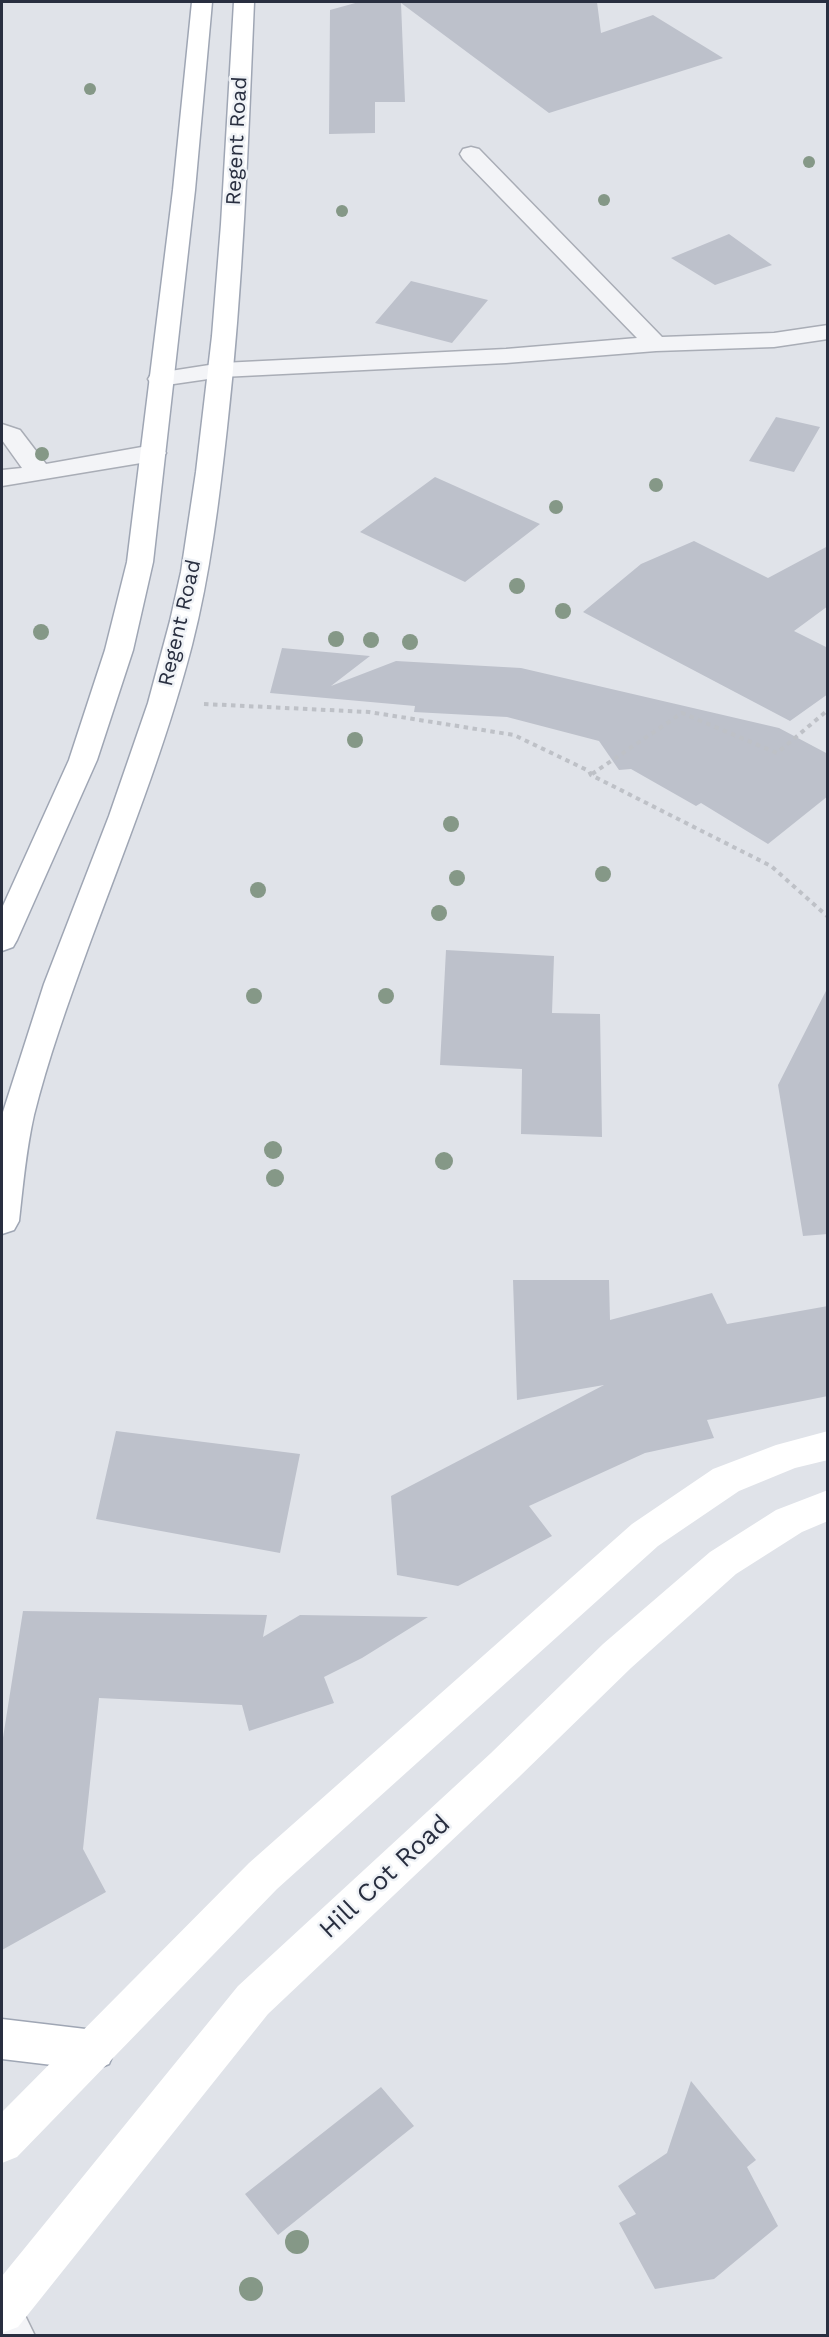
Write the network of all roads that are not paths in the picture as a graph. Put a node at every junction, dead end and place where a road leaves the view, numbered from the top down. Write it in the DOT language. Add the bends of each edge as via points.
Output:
graph roads {
  1 [pos="202,2"];
  2 [pos="244,2"];
  3 [pos="471,154"];
  4 [pos="828,332"];
  5 [pos="656,344"];
  6 [pos="222,370"];
  7 [pos="160,379"];
  8 [pos="2,432"];
  9 [pos="153,453"];
  10 [pos="39,473"];
  11 [pos="2,478"];
  12 [pos="2,940"];
  13 [pos="2,1221"];
  14 [pos="828,1444"];
  15 [pos="828,1505"];
  16 [pos="2,2039"];
  17 [pos="94,2050"];
  18 [pos="2,2142"];
  19 [pos="2,2311"];
  20 [pos="2,2317"];
  21 [pos="12,2336"];
  1 -- 7 [label="main road"];
  2 -- 6 [label="main road, Regent Road" via="236,189"];
  3 -- 5 [label="street"];
  4 -- 5 [label="street" via="774,340"];
  5 -- 6 [label="street" via="506,356"];
  6 -- 7 [label="street"];
  6 -- 13 [label="main road, Regent Road" via="204,516 179,644 137,777 22,1099"];
  7 -- 9 [label="main road"];
  8 -- 10 [label="street" via="12,435"];
  9 -- 10 [label="street"];
  9 -- 12 [label="main road" via="140,562 119,650 82,760"];
  10 -- 11 [label="street"];
  14 -- 17 [label="main road" via="726,1480 645,1535 263,1876"];
  15 -- 19 [label="main road, Hill Cot Road" via="789,1521 723,1563 617,1656 253,2000"];
  16 -- 17 [label="main road"];
  17 -- 18 [label="main road"];
  20 -- 21 [label="street"];
}
